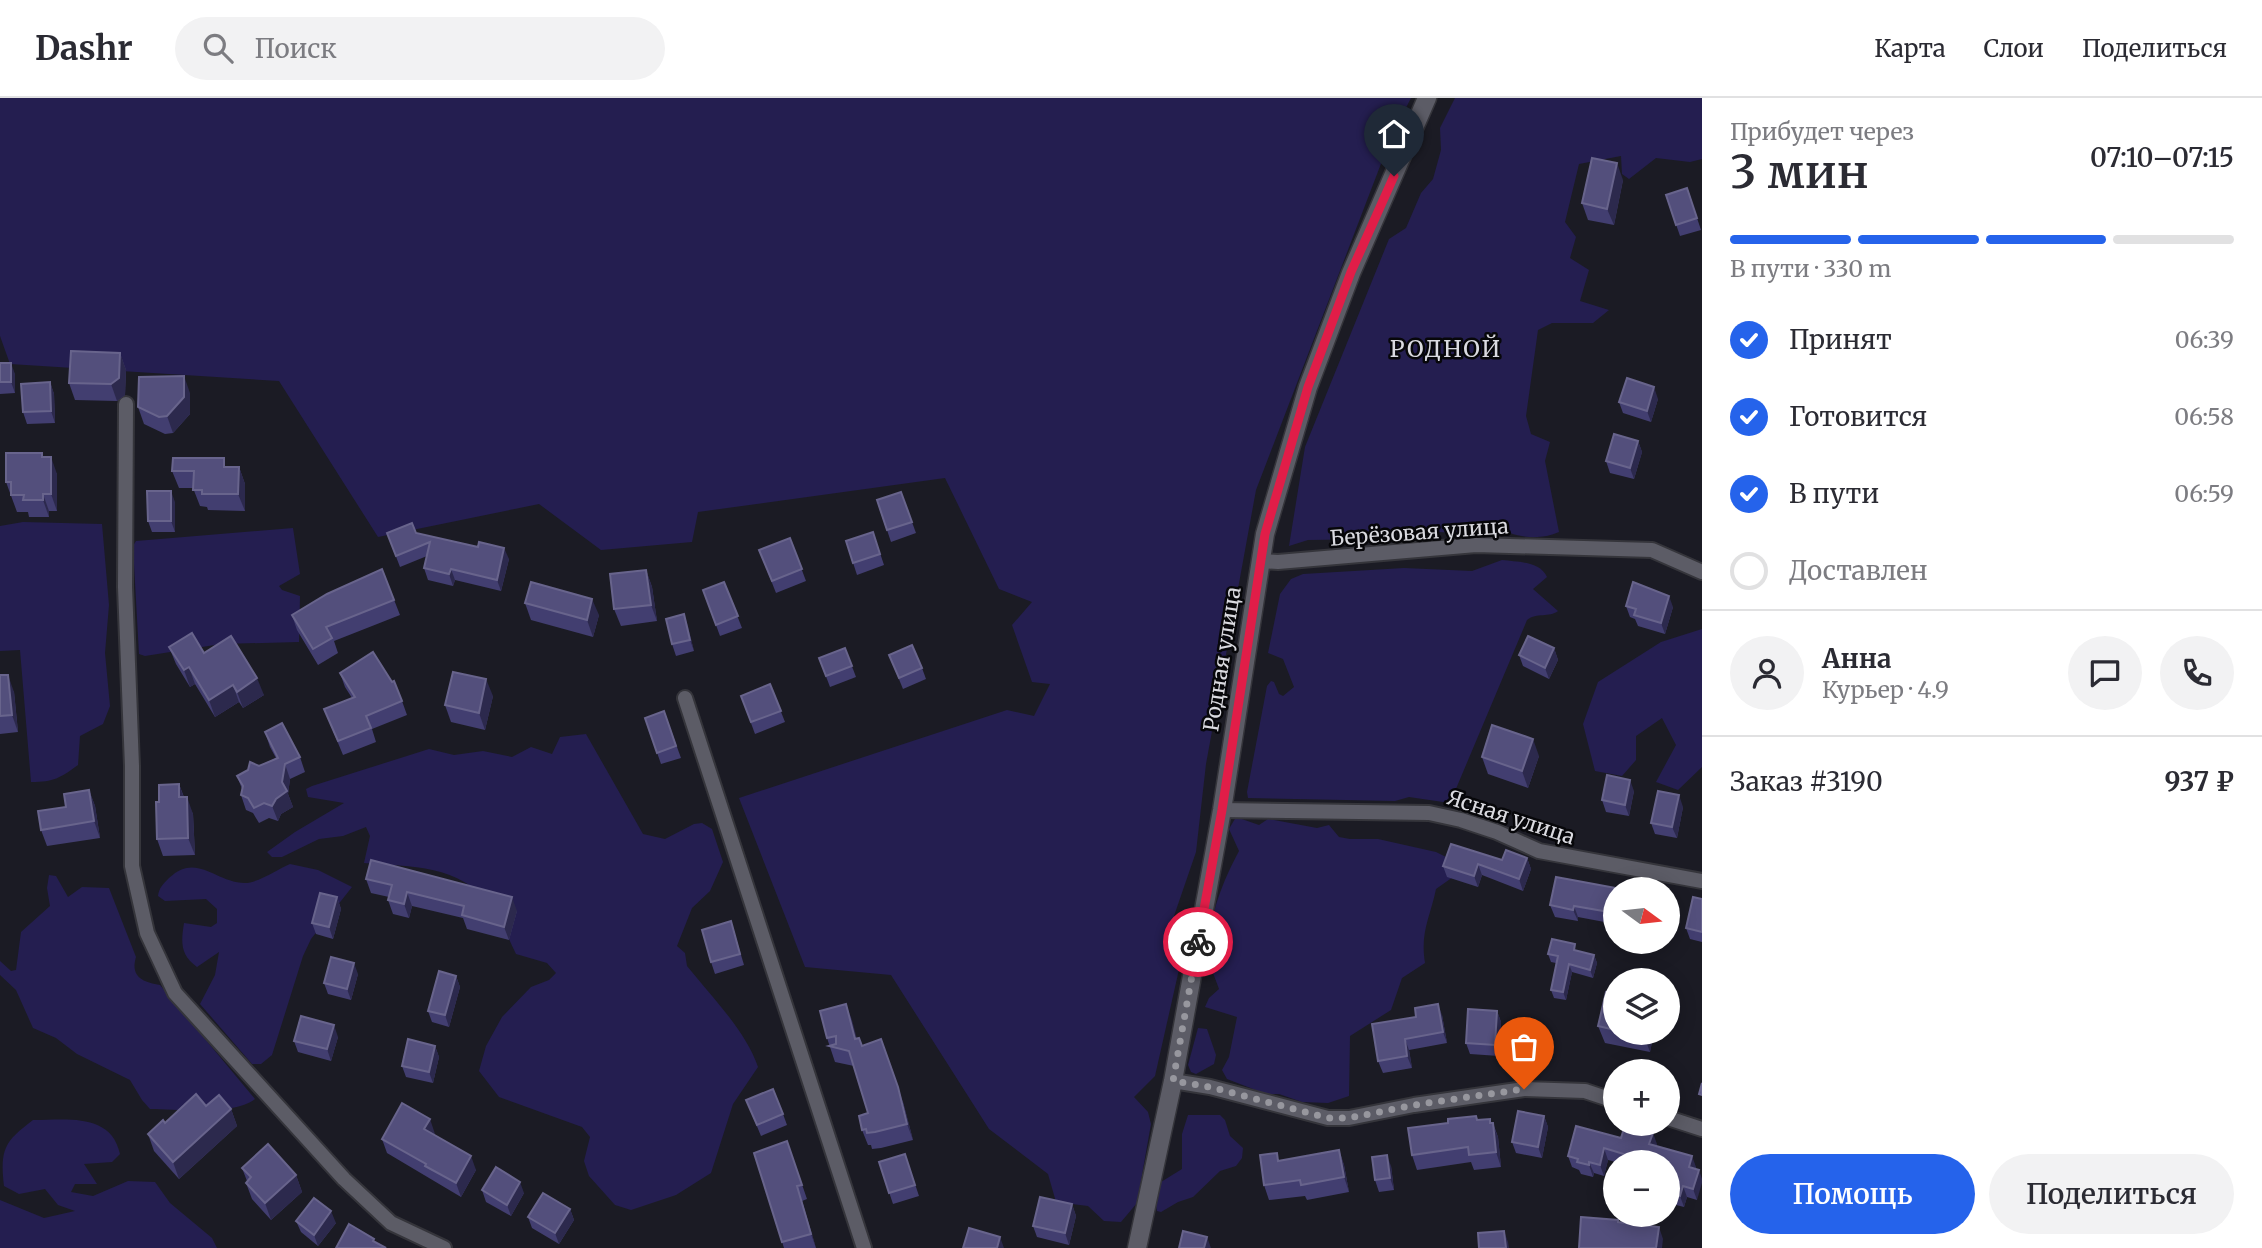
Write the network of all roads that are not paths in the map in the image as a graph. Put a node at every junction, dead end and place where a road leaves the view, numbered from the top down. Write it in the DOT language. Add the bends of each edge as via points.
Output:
graph roads {
  1 [pos="1427,98"];
  2 [pos="126,404"];
  3 [pos="1260,561"];
  4 [pos="1702,572"];
  5 [pos="685,698"];
  6 [pos="1222,810"];
  7 [pos="1702,881"];
  8 [pos="1173,1081"];
  9 [pos="1603,1097"];
  10 [pos="1680,1122"];
  11 [pos="1702,1129"];
  12 [pos="444,1248"];
  13 [pos="864,1248"];
  14 [pos="1137,1248"];
  1 -- 3 [label="street, Родная улица" via="1351,272 1308,387"];
  2 -- 12 [label="street" via="132,866 147,933 175,993 344,1180 391,1223"];
  3 -- 4 [label="street, Берёзовая улица" via="1476,545 1652,550"];
  3 -- 6 [label="street, Родная улица"];
  5 -- 13 [label="street"];
  6 -- 7 [label="street, Ясная улица" via="1429,813 1497,832 1539,851"];
  6 -- 8 [label="street, Родная улица"];
  8 -- 9 [label="street" via="1328,1118 1524,1089 1585,1091"];
  8 -- 14 [label="street, Родная улица"];
  10 -- 11 [label="street"];
}
